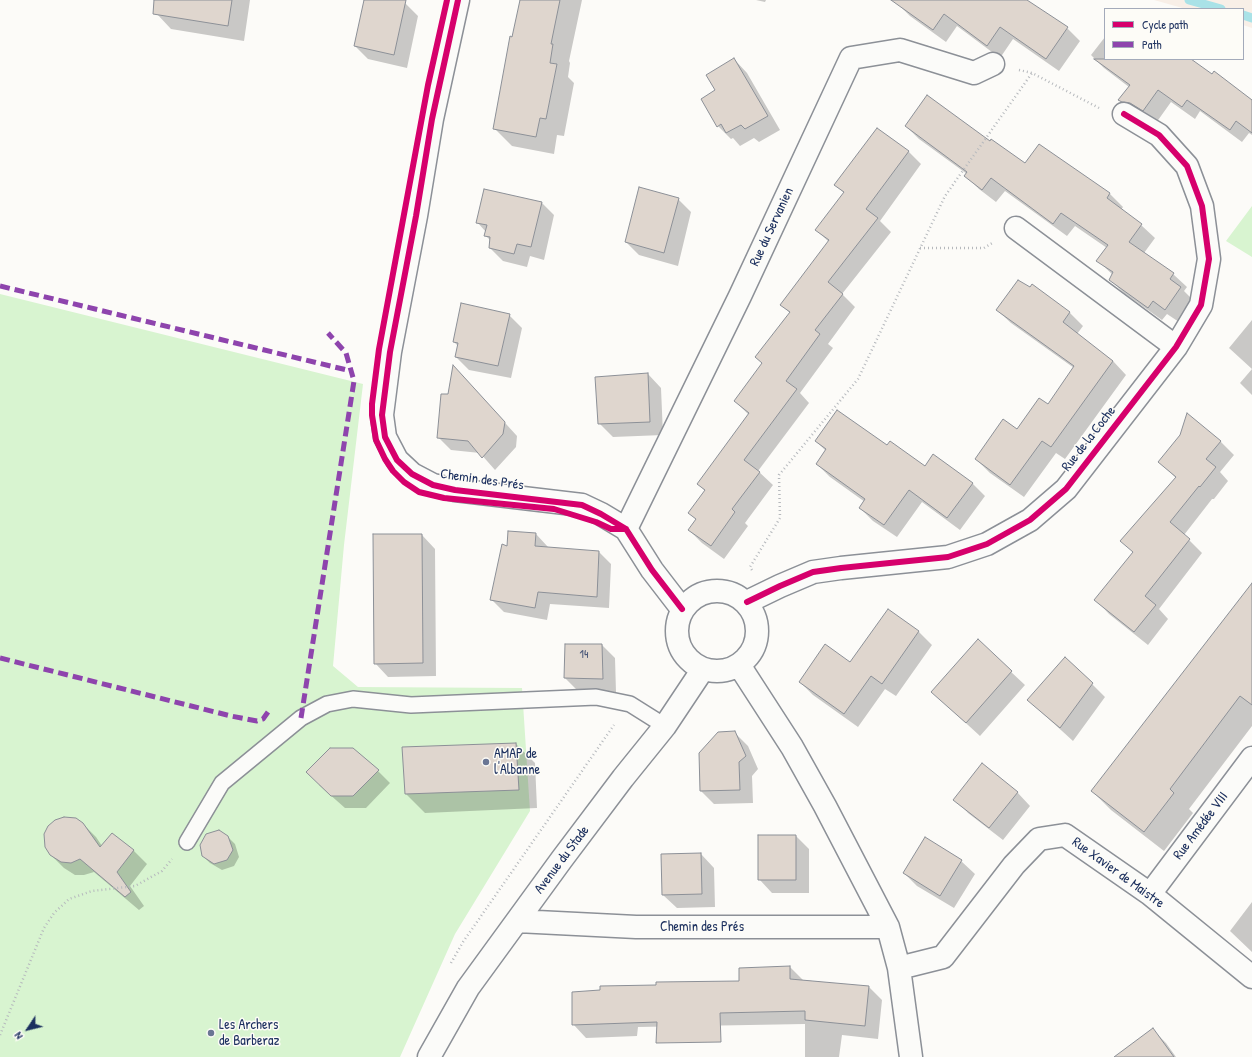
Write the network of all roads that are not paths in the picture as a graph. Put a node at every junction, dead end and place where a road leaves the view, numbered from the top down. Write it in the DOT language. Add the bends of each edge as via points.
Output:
graph roads {
  1 [pos="458,0"];
  2 [pos="993,64"];
  3 [pos="1124,114"];
  4 [pos="1016,228"];
  5 [pos="1176,347"];
  6 [pos="626,529"];
  7 [pos="746,602"];
  8 [pos="682,609"];
  9 [pos="739,665"];
  10 [pos="703,669"];
  11 [pos="665,726"];
  12 [pos="1252,758"];
  13 [pos="187,842"];
  14 [pos="1150,894"];
  15 [pos="517,920"];
  16 [pos="888,927"];
  17 [pos="899,968"];
  18 [pos="1252,977"];
  19 [pos="429,1057"];
  20 [pos="911,1057"];
  1 -- 6 [label="street, Chemin des Prés" via="432,119 390,352 382,415 385,437 397,460 412,474 432,486 582,505"];
  2 -- 6 [label="street, Rue du Servanien" via="974,73 900,50 851,58 740,296"];
  3 -- 5 [label="street, Rue de la Coche" via="1159,136 1187,166 1202,206 1209,260 1201,305"];
  4 -- 5 [label="street"];
  5 -- 7 [label="street, Rue de la Coche" via="1066,489 1030,520 987,544 948,558 813,572"];
  6 -- 8 [label="street, Chemin des Prés" via="652,570"];
  7 -- 8 [label="street" via="734,594 719,590 704,592"];
  7 -- 9 [label="street" via="758,623 758,636 755,647"];
  8 -- 10 [label="street" via="677,625 682,651 691,662"];
  9 -- 10 [label="street" via="715,672"];
  9 -- 16 [label="street" via="792,747"];
  10 -- 11 [label="street, Avenue du Stade"];
  11 -- 13 [label="lane" via="630,704 596,697 411,706 353,699 327,704 301,718 222,783"];
  11 -- 15 [label="street, Avenue du Stade"];
  12 -- 14 [label="street, Rue Amédée VIII"];
  14 -- 17 [label="street, Rue Xavier de Maistre" via="1065,835 1039,839 1014,865 943,957"];
  14 -- 18 [label="street, Rue Xavier de Maistre"];
  15 -- 16 [label="street, Chemin des Prés" via="636,927"];
  15 -- 19 [label="street, Avenue du Stade" via="468,988"];
  16 -- 17 [label="street"];
  17 -- 20 [label="street"];
}
